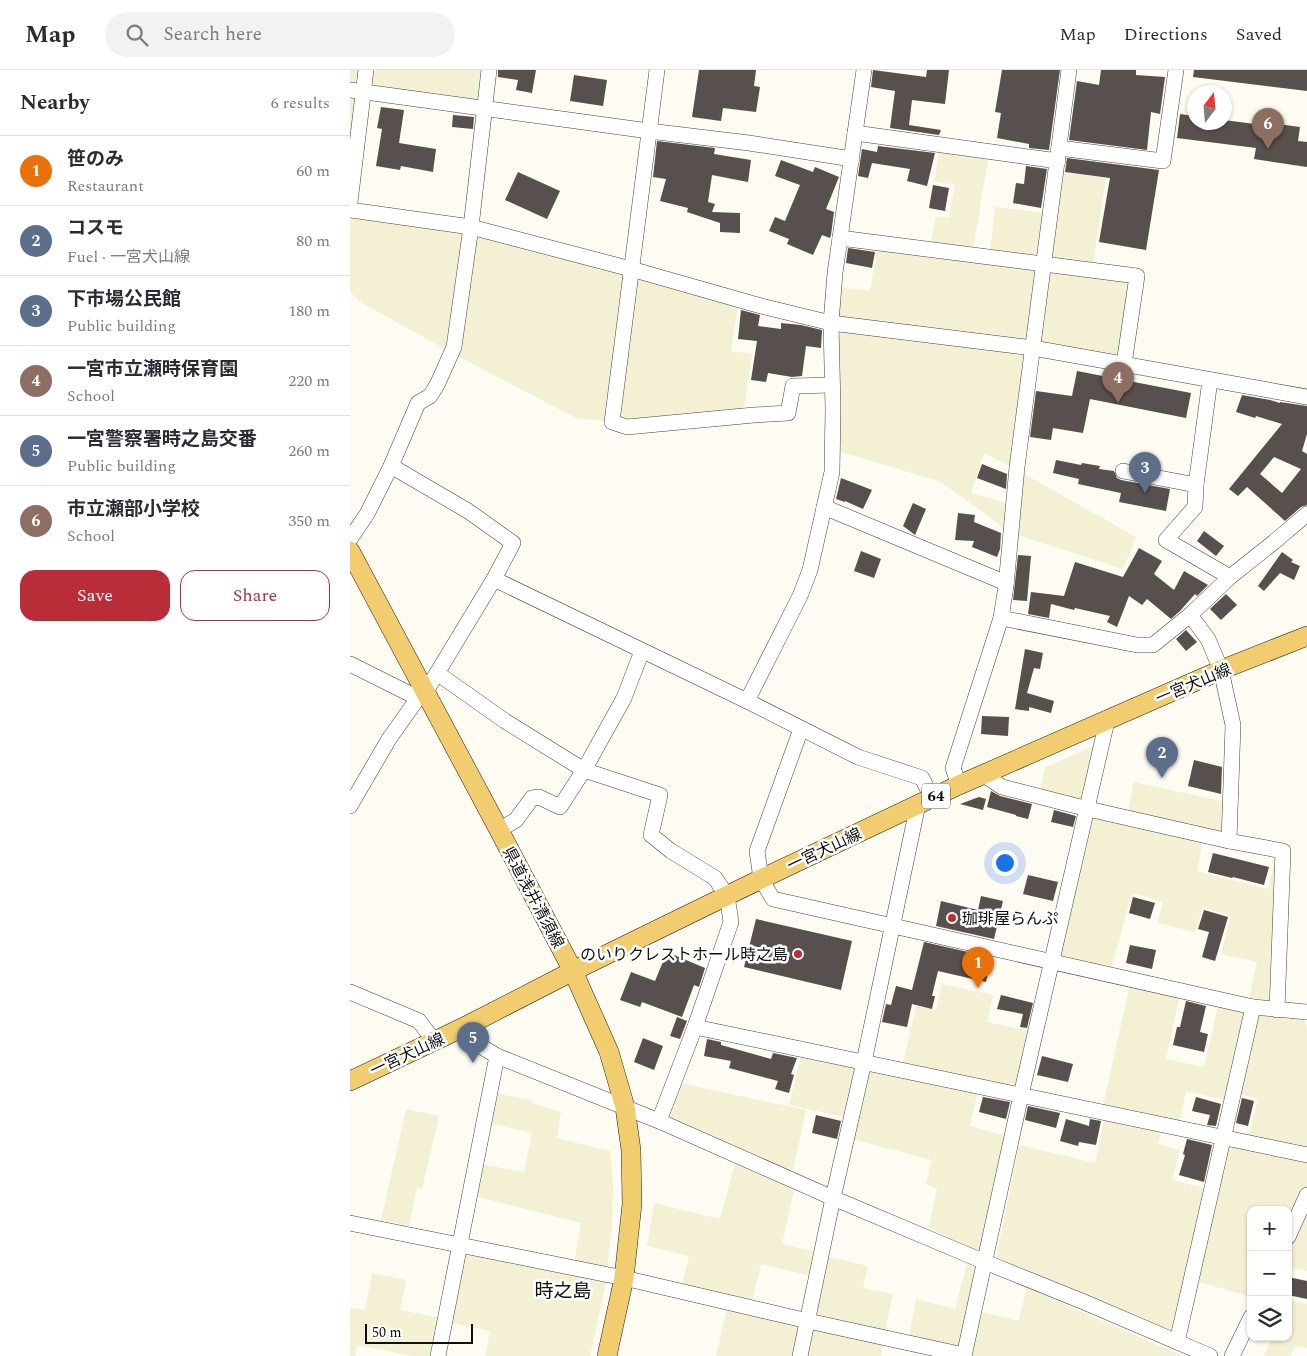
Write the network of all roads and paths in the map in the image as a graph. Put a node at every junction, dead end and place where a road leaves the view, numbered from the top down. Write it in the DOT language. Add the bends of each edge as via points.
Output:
graph roads {
  1 [pos="366,70"];
  2 [pos="489,70"];
  3 [pos="657,70"];
  4 [pos="864,70"];
  5 [pos="1069,70"];
  6 [pos="1176,70"];
  7 [pos="357,90"];
  8 [pos="484,109"];
  9 [pos="649,131"];
  10 [pos="856,134"];
  11 [pos="1058,154"];
  12 [pos="852,159"];
  13 [pos="350,202"];
  14 [pos="350,210"];
  15 [pos="471,227"];
  16 [pos="840,238"];
  17 [pos="1044,264"];
  18 [pos="631,269"];
  19 [pos="831,323"];
  20 [pos="1033,348"];
  21 [pos="1124,364"];
  22 [pos="1210,380"];
  23 [pos="832,384"];
  24 [pos="1307,397"];
  25 [pos="392,466"];
  26 [pos="1123,471"];
  27 [pos="1196,485"];
  28 [pos="824,507"];
  29 [pos="1307,514"];
  30 [pos="350,539"];
  31 [pos="350,551"];
  32 [pos="1230,577"];
  33 [pos="494,579"];
  34 [pos="1006,584"];
  35 [pos="1190,615"];
  36 [pos="1001,618"];
  37 [pos="1307,636"];
  38 [pos="642,651"];
  39 [pos="350,664"];
  40 [pos="1221,670"];
  41 [pos="437,673"];
  42 [pos="422,696"];
  43 [pos="747,701"];
  44 [pos="1107,721"];
  45 [pos="801,729"];
  46 [pos="584,770"];
  47 [pos="984,775"];
  48 [pos="959,785"];
  49 [pos="354,790"];
  50 [pos="925,801"];
  51 [pos="350,806"];
  52 [pos="1088,809"];
  53 [pos="499,830"];
  54 [pos="1229,840"];
  55 [pos="760,879"];
  56 [pos="727,896"];
  57 [pos="893,927"];
  58 [pos="1051,962"];
  59 [pos="573,972"];
  60 [pos="350,992"];
  61 [pos="1252,1007"];
  62 [pos="1277,1010"];
  63 [pos="1307,1012"];
  64 [pos="466,1026"];
  65 [pos="695,1027"];
  66 [pos="434,1041"];
  67 [pos="496,1056"];
  68 [pos="864,1062"];
  69 [pos="350,1081"];
  70 [pos="1021,1095"];
  71 [pos="625,1107"];
  72 [pos="659,1121"];
  73 [pos="1223,1138"];
  74 [pos="1307,1155"];
  75 [pos="1307,1195"];
  76 [pos="833,1198"];
  77 [pos="350,1223"];
  78 [pos="1292,1229"];
  79 [pos="460,1245"];
  80 [pos="985,1262"];
  81 [pos="624,1278"];
  82 [pos="808,1321"];
  83 [pos="1247,1325"];
  84 [pos="1177,1342"];
  85 [pos="964,1355"];
  86 [pos="438,1356"];
  87 [pos="607,1356"];
  88 [pos="800,1356"];
  89 [pos="1210,1356"];
  90 [pos="1232,1356"];
  1 -- 7 [label="street"];
  2 -- 8 [label="street"];
  3 -- 9 [label="street"];
  4 -- 10 [label="street"];
  5 -- 11 [label="street"];
  6 -- 11 [label="street" via="1163,162"];
  7 -- 8 [label="street"];
  7 -- 13 [label="street"];
  8 -- 9 [label="street"];
  8 -- 15 [label="street"];
  9 -- 12 [label="street"];
  9 -- 18 [label="street"];
  10 -- 11 [label="street"];
  10 -- 12 [label="street"];
  11 -- 17 [label="street"];
  12 -- 16 [label="street"];
  14 -- 15 [label="street"];
  15 -- 18 [label="street"];
  15 -- 25 [label="street" via="454,347 438,386 418,403"];
  16 -- 17 [label="street"];
  16 -- 19 [label="street"];
  17 -- 20 [label="street"];
  17 -- 21 [label="street" via="1137,276"];
  18 -- 19 [label="street"];
  18 -- 23 [label="street" via="612,422 627,427 788,413 793,386"];
  19 -- 20 [label="street"];
  19 -- 23 [label="street"];
  20 -- 21 [label="street"];
  20 -- 34 [label="street"];
  21 -- 22 [label="street"];
  22 -- 24 [label="street"];
  22 -- 27 [label="street"];
  23 -- 28 [label="street" via="832,472"];
  25 -- 30 [label="street"];
  25 -- 33 [label="street" via="468,511 513,543"];
  26 -- 27 [label="street"];
  27 -- 32 [label="street" via="1195,507 1166,540"];
  28 -- 34 [label="street"];
  28 -- 43 [label="street" via="810,570 800,596"];
  29 -- 32 [label="street"];
  31 -- 42 [label="main road, 県道浅井清須線"];
  32 -- 35 [label="street"];
  33 -- 38 [label="street"];
  33 -- 41 [label="street"];
  34 -- 36 [label="street"];
  35 -- 36 [label="street" via="1153,645"];
  35 -- 40 [label="street" via="1208,639"];
  36 -- 48 [label="street" via="953,768"];
  37 -- 40 [label="main road, 一宮犬山線 / 64"];
  38 -- 43 [label="street"];
  38 -- 46 [label="street" via="624,698"];
  39 -- 42 [label="street"];
  40 -- 44 [label="main road, 一宮犬山線 / 64"];
  40 -- 54 [label="street" via="1233,725"];
  41 -- 42 [label="street"];
  41 -- 46 [label="street" via="505,721"];
  42 -- 49 [label="street"];
  42 -- 53 [label="main road, 県道浅井清須線"];
  43 -- 45 [label="street"];
  44 -- 47 [label="main road, 一宮犬山線 / 64"];
  44 -- 52 [label="street"];
  45 -- 50 [label="street" via="858,757 922,778"];
  45 -- 55 [label="street" via="757,851"];
  46 -- 53 [label="street" via="560,807 532,798 516,820"];
  46 -- 56 [label="street" via="660,795 651,835 716,878"];
  47 -- 48 [label="main road, 一宮犬山線 / 64"];
  47 -- 52 [label="street" via="1002,787"];
  48 -- 50 [label="main road, 一宮犬山線 / 64"];
  49 -- 51 [label="street"];
  50 -- 55 [label="main road, 一宮犬山線 / 64"];
  50 -- 57 [label="street"];
  52 -- 54 [label="street"];
  52 -- 58 [label="street"];
  53 -- 59 [label="main road, 県道浅井清須線"];
  54 -- 62 [label="street" via="1283,851"];
  55 -- 56 [label="main road, 一宮犬山線 / 64"];
  55 -- 57 [label="street" via="773,899"];
  56 -- 59 [label="main road, 一宮犬山線 / 64"];
  56 -- 65 [label="street" via="732,922"];
  57 -- 58 [label="street"];
  57 -- 68 [label="street"];
  58 -- 61 [label="street"];
  58 -- 70 [label="street"];
  59 -- 64 [label="main road, 一宮犬山線 / 64"];
  59 -- 71 [label="main road, 県道浅井清須線" via="608,1052"];
  60 -- 66 [label="street" via="419,1021"];
  61 -- 62 [label="street"];
  61 -- 73 [label="street"];
  62 -- 63 [label="street"];
  64 -- 66 [label="main road, 一宮犬山線 / 64"];
  64 -- 67 [label="street" via="475,1043"];
  65 -- 68 [label="street"];
  65 -- 72 [label="street"];
  66 -- 69 [label="main road, 一宮犬山線 / 64"];
  67 -- 71 [label="street"];
  67 -- 79 [label="street"];
  68 -- 70 [label="street"];
  68 -- 76 [label="street"];
  70 -- 73 [label="street"];
  70 -- 80 [label="street"];
  71 -- 72 [label="street"];
  71 -- 81 [label="main road, 県道浅井清須線" via="631,1150 632,1204"];
  72 -- 76 [label="street"];
  73 -- 74 [label="street"];
  73 -- 84 [label="street"];
  75 -- 78 [label="street"];
  76 -- 80 [label="street"];
  76 -- 82 [label="street"];
  77 -- 79 [label="street"];
  79 -- 81 [label="street"];
  79 -- 86 [label="street"];
  80 -- 84 [label="street"];
  80 -- 85 [label="street"];
  81 -- 82 [label="street"];
  81 -- 87 [label="main road, 県道浅井清須線"];
  82 -- 85 [label="street"];
  82 -- 88 [label="street"];
  83 -- 90 [label="street"];
  84 -- 89 [label="street"];
}
